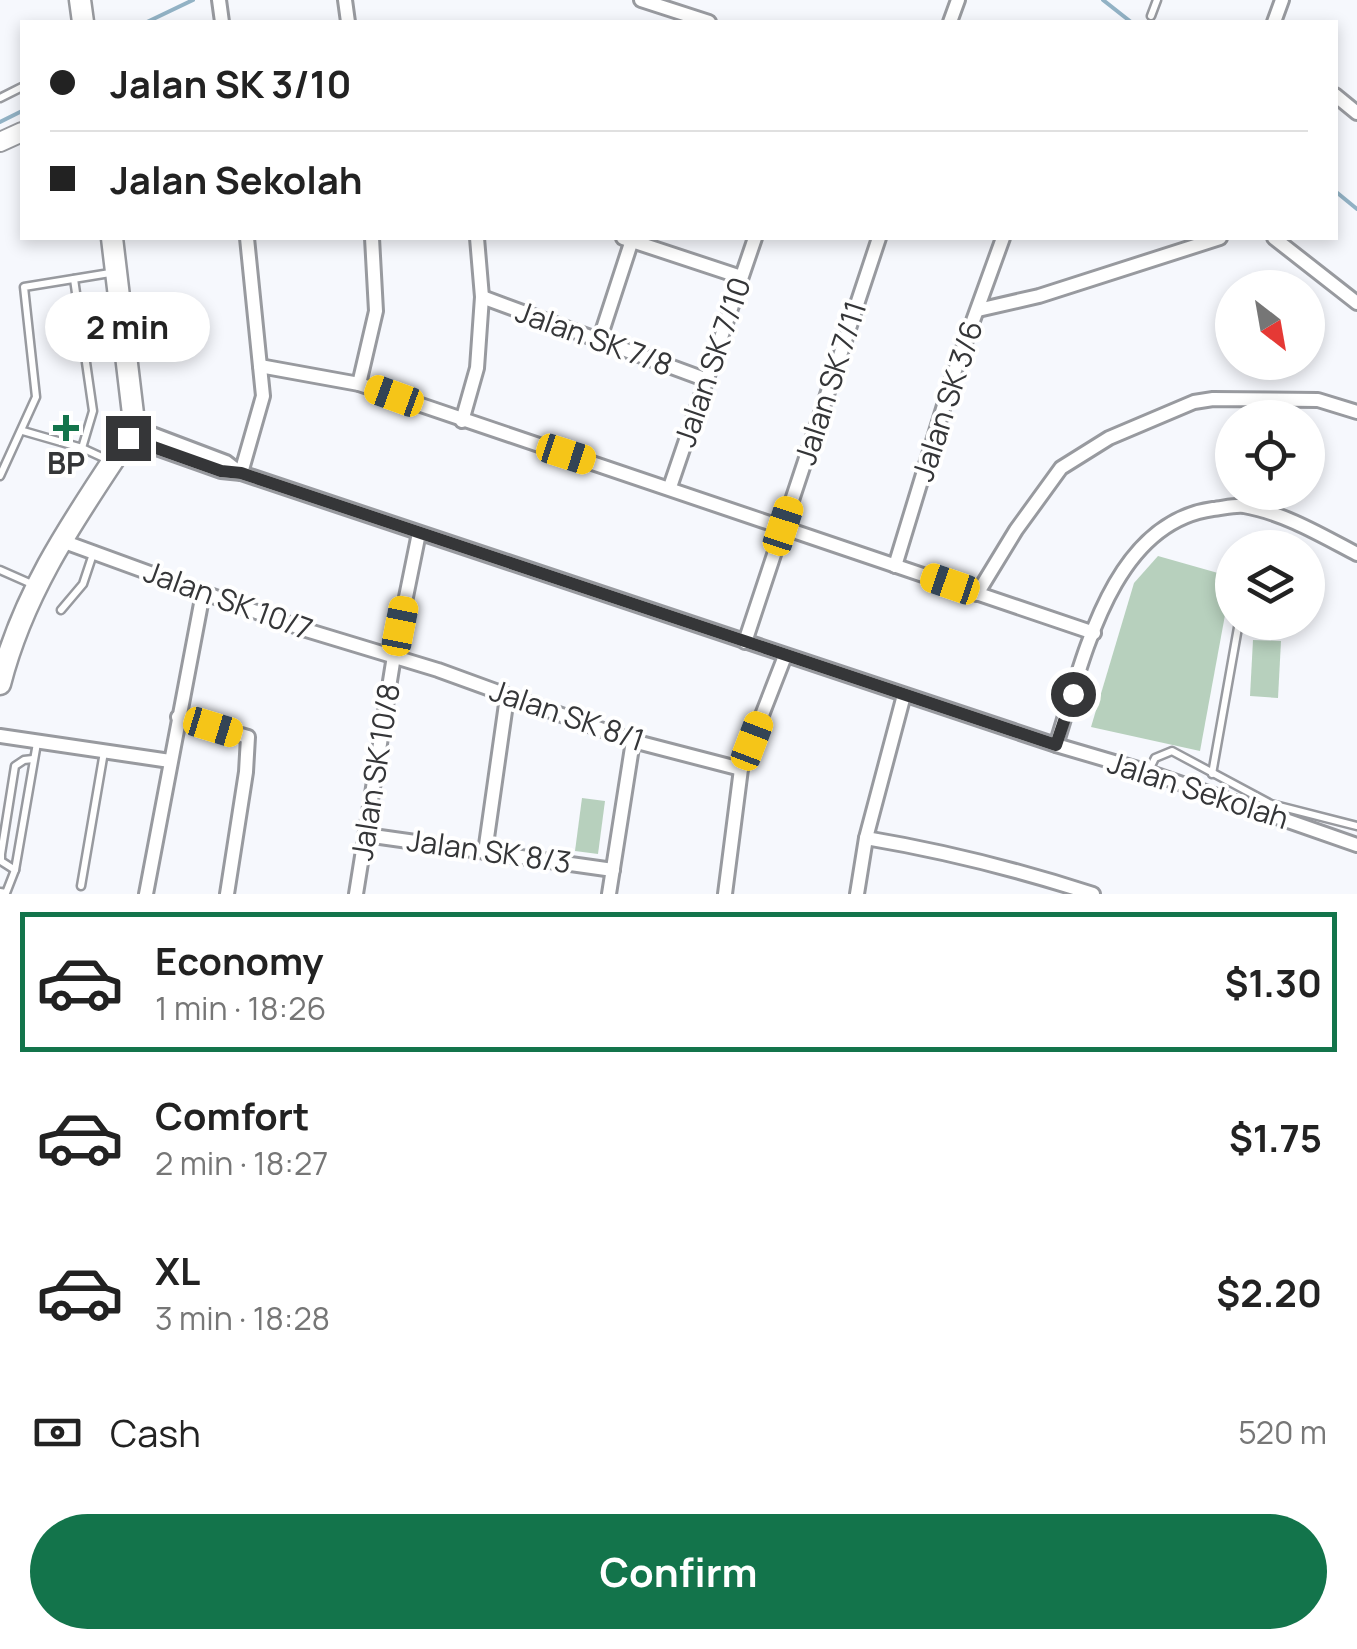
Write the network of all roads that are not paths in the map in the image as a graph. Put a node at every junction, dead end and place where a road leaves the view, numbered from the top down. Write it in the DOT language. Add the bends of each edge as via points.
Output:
graph roads {
  1 [pos="641,0"];
  2 [pos="1157,0"];
  3 [pos="1150,16"];
  4 [pos="703,20"];
  5 [pos="112,240"];
  6 [pos="248,240"];
  7 [pos="372,240"];
  8 [pos="478,240"];
  9 [pos="628,240"];
  10 [pos="631,240"];
  11 [pos="754,240"];
  12 [pos="877,240"];
  13 [pos="1002,240"];
  14 [pos="1214,240"];
  15 [pos="1277,240"];
  16 [pos="116,272"];
  17 [pos="742,277"];
  18 [pos="74,279"];
  19 [pos="482,297"];
  20 [pos="1357,303"];
  21 [pos="978,310"];
  22 [pos="598,341"];
  23 [pos="260,366"];
  24 [pos="707,380"];
  25 [pos="359,384"];
  26 [pos="1357,412"];
  27 [pos="462,421"];
  28 [pos="23,431"];
  29 [pos="129,432"];
  30 [pos="82,448"];
  31 [pos="112,462"];
  32 [pos="241,473"];
  33 [pos="0,476"];
  34 [pos="670,487"];
  35 [pos="783,526"];
  36 [pos="419,533"];
  37 [pos="62,541"];
  38 [pos="93,552"];
  39 [pos="1357,554"];
  40 [pos="895,566"];
  41 [pos="0,570"];
  42 [pos="35,585"];
  43 [pos="204,593"];
  44 [pos="977,594"];
  45 [pos="61,610"];
  46 [pos="1094,632"];
  47 [pos="1237,640"];
  48 [pos="745,642"];
  49 [pos="394,656"];
  50 [pos="786,656"];
  51 [pos="0,684"];
  52 [pos="904,695"];
  53 [pos="507,696"];
  54 [pos="178,717"];
  55 [pos="0,736"];
  56 [pos="38,742"];
  57 [pos="633,742"];
  58 [pos="1056,745"];
  59 [pos="104,751"];
  60 [pos="34,760"];
  61 [pos="170,761"];
  62 [pos="741,770"];
  63 [pos="1148,772"];
  64 [pos="1212,774"];
  65 [pos="1357,826"];
  66 [pos="366,835"];
  67 [pos="866,838"];
  68 [pos="1357,845"];
  69 [pos="485,852"];
  70 [pos="14,870"];
  71 [pos="613,870"];
  72 [pos="82,886"];
  73 [pos="0,892"];
  74 [pos="146,894"];
  75 [pos="228,894"];
  76 [pos="356,894"];
  77 [pos="609,894"];
  78 [pos="726,894"];
  79 [pos="857,894"];
  80 [pos="1093,894"];
  1 -- 4 [label="street"];
  2 -- 3 [label="lane"];
  5 -- 16 [label="main road"];
  6 -- 23 [label="street"];
  7 -- 25 [label="street" via="376,311"];
  8 -- 19 [label="street"];
  9 -- 22 [label="street"];
  10 -- 17 [label="street"];
  11 -- 17 [label="street, Jalan SK 7/10"];
  12 -- 35 [label="street, Jalan SK 7/11"];
  13 -- 21 [label="street, Jalan SK 3/6"];
  14 -- 21 [label="street"];
  15 -- 20 [label="street"];
  16 -- 18 [label="lane"];
  16 -- 29 [label="main road" via="133,414"];
  17 -- 24 [label="street, Jalan SK 7/10"];
  18 -- 28 [label="lane" via="24,287 36,397"];
  18 -- 30 [label="lane" via="93,411"];
  19 -- 22 [label="street, Jalan SK 7/8"];
  19 -- 27 [label="street" via="477,368"];
  21 -- 40 [label="street, Jalan SK 3/6"];
  22 -- 24 [label="street, Jalan SK 7/8"];
  23 -- 25 [label="street"];
  23 -- 32 [label="street" via="263,396"];
  24 -- 34 [label="street, Jalan SK 7/10"];
  25 -- 27 [label="street"];
  26 -- 44 [label="street" via="1329,401 1213,399 1109,438 1061,468"];
  27 -- 34 [label="street"];
  28 -- 30 [label="lane"];
  28 -- 33 [label="lane"];
  29 -- 31 [label="main road"];
  29 -- 32 [label="street, Jalan Sekolah" via="226,462"];
  30 -- 31 [label="lane"];
  31 -- 37 [label="main road"];
  32 -- 36 [label="street, Jalan Sekolah"];
  34 -- 35 [label="street"];
  35 -- 40 [label="street"];
  35 -- 48 [label="street, Jalan SK 7/11"];
  36 -- 48 [label="street, Jalan Sekolah"];
  36 -- 49 [label="street, Jalan SK 10/8"];
  37 -- 38 [label="street, Jalan SK 10/7"];
  37 -- 42 [label="main road"];
  38 -- 43 [label="street, Jalan SK 10/7"];
  38 -- 45 [label="lane" via="83,584"];
  39 -- 46 [label="street" via="1280,516 1239,506 1197,511 1137,550"];
  40 -- 44 [label="street"];
  41 -- 42 [label="lane"];
  42 -- 51 [label="main road"];
  43 -- 49 [label="street, Jalan SK 10/7"];
  43 -- 54 [label="street"];
  44 -- 46 [label="street"];
  46 -- 58 [label="street"];
  47 -- 64 [label="lane"];
  48 -- 50 [label="street, Jalan Sekolah"];
  49 -- 53 [label="street, Jalan SK 8/1"];
  49 -- 66 [label="street, Jalan SK 10/8"];
  50 -- 52 [label="street, Jalan Sekolah"];
  50 -- 62 [label="street"];
  52 -- 58 [label="street, Jalan Sekolah"];
  52 -- 67 [label="street"];
  53 -- 57 [label="street, Jalan SK 8/1"];
  53 -- 69 [label="street"];
  54 -- 61 [label="street"];
  54 -- 75 [label="street" via="248,738"];
  55 -- 56 [label="street"];
  56 -- 59 [label="street"];
  56 -- 60 [label="lane"];
  57 -- 62 [label="street, Jalan SK 8/1"];
  57 -- 71 [label="street"];
  58 -- 63 [label="street, Jalan Sekolah"];
  59 -- 61 [label="street"];
  59 -- 72 [label="lane"];
  60 -- 70 [label="lane"];
  60 -- 70 [label="lane" via="15,766 1,854"];
  61 -- 74 [label="street"];
  62 -- 78 [label="street"];
  63 -- 64 [label="lane" via="1155,758 1172,752"];
  63 -- 68 [label="street, Jalan Sekolah"];
  64 -- 65 [label="lane" via="1271,804"];
  66 -- 69 [label="street, Jalan SK 8/3"];
  66 -- 76 [label="street, Jalan SK 10/8"];
  67 -- 79 [label="street"];
  67 -- 80 [label="street"];
  69 -- 71 [label="street, Jalan SK 8/3"];
  70 -- 73 [label="lane" via="6,893"];
  71 -- 77 [label="street"];
}
